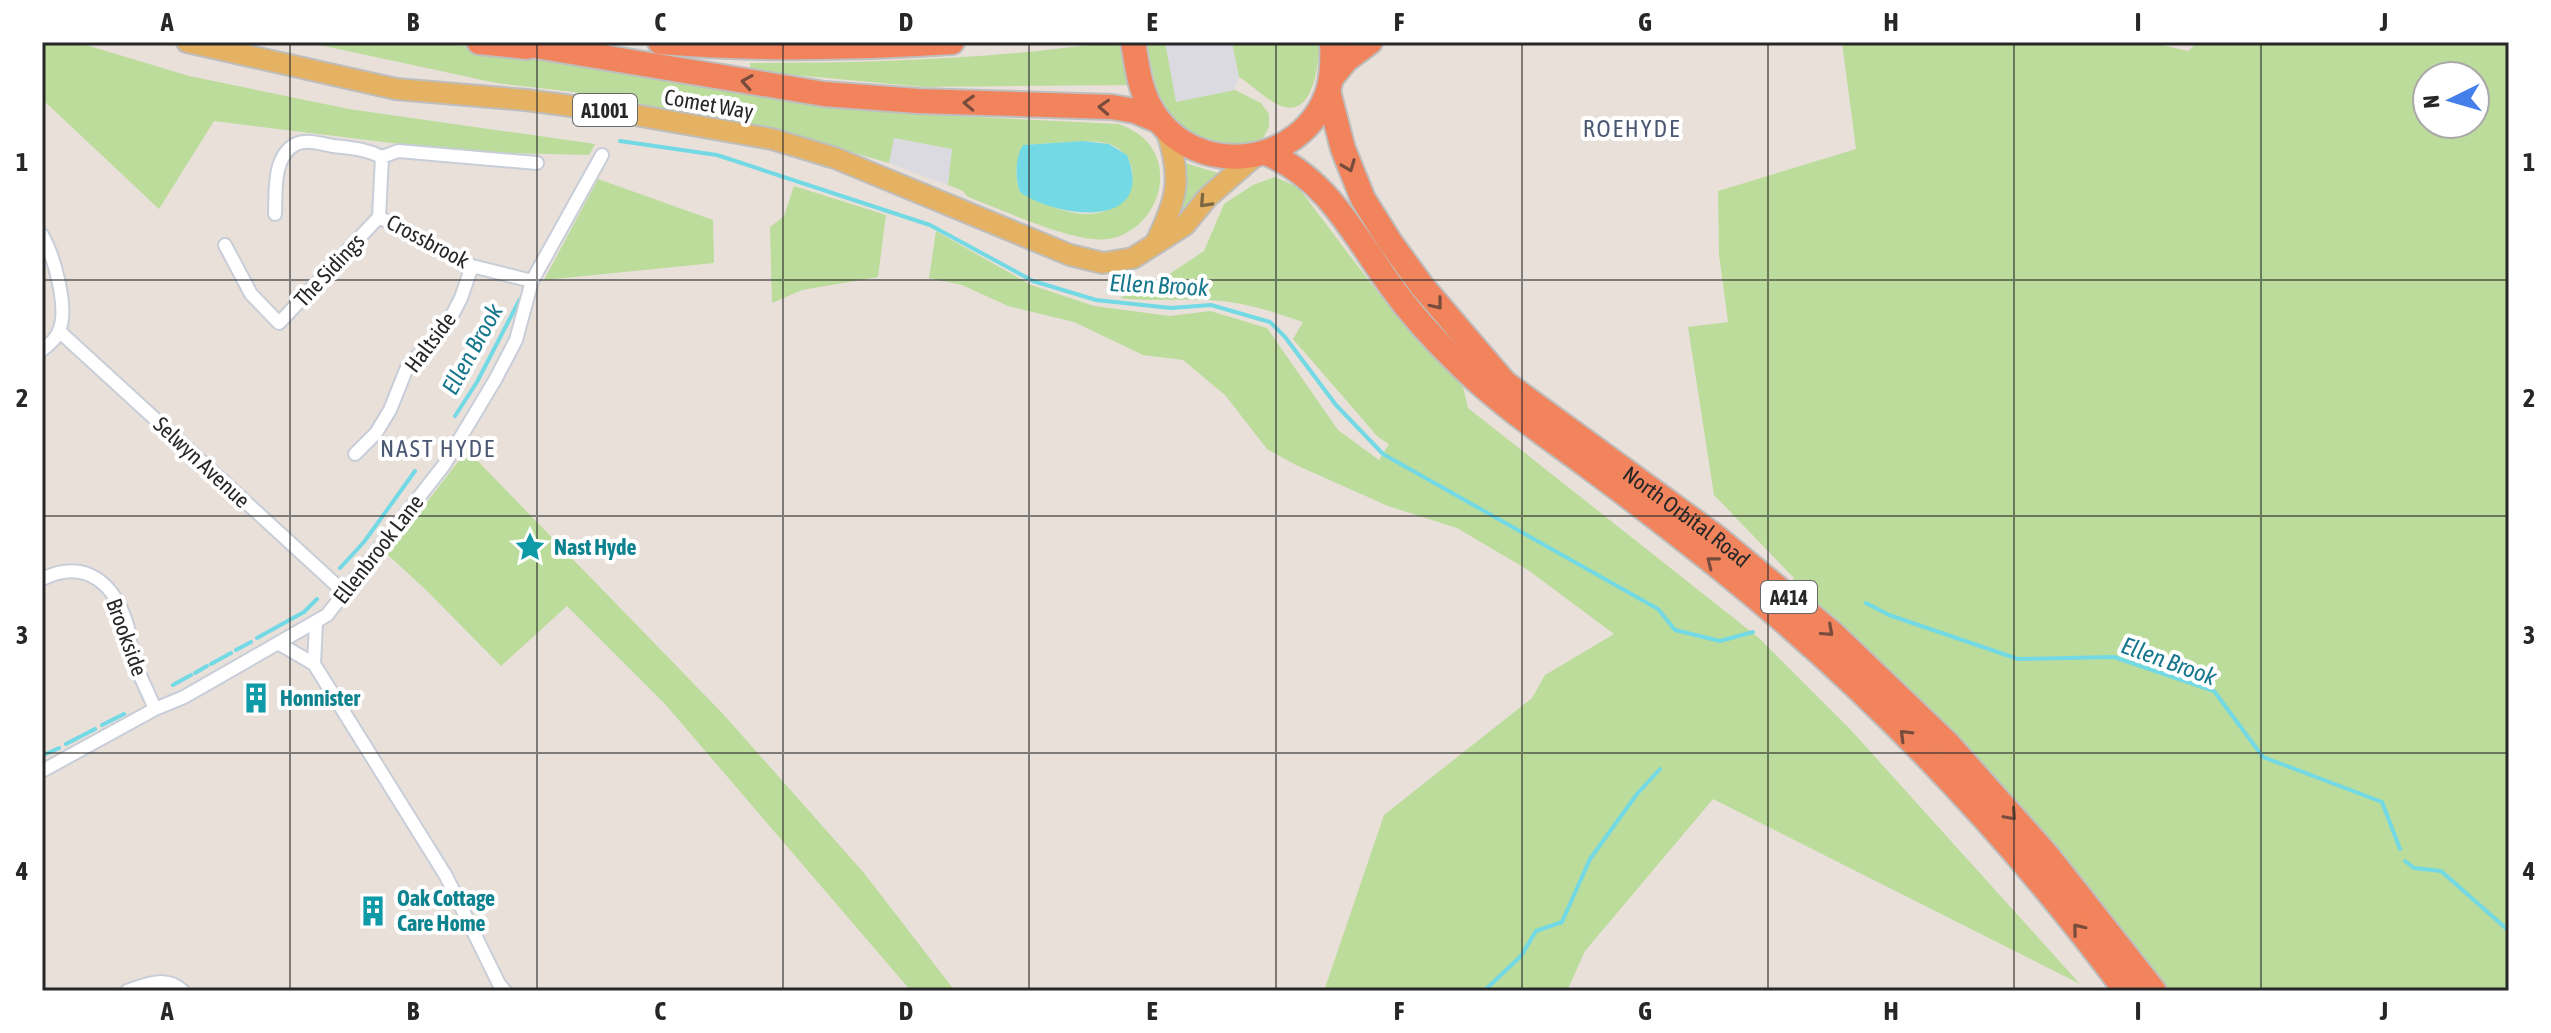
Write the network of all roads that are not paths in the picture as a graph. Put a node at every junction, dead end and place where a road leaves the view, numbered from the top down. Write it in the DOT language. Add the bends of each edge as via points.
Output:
graph roads {
  1 [pos="187,42"];
  2 [pos="479,42"];
  3 [pos="512,42"];
  4 [pos="660,42"];
  5 [pos="952,42"];
  6 [pos="1133,42"];
  7 [pos="1332,42"];
  8 [pos="1370,42"];
  9 [pos="546,49"];
  10 [pos="1330,84"];
  11 [pos="1163,125"];
  12 [pos="1260,154"];
  13 [pos="602,155"];
  14 [pos="382,157"];
  15 [pos="537,163"];
  16 [pos="275,214"];
  17 [pos="379,217"];
  18 [pos="42,235"];
  19 [pos="225,245"];
  20 [pos="1155,246"];
  21 [pos="472,266"];
  22 [pos="532,281"];
  23 [pos="59,331"];
  24 [pos="42,350"];
  25 [pos="355,454"];
  26 [pos="42,579"];
  27 [pos="345,593"];
  28 [pos="316,622"];
  29 [pos="278,643"];
  30 [pos="314,664"];
  31 [pos="155,709"];
  32 [pos="43,767"];
  33 [pos="127,991"];
  34 [pos="183,991"];
  35 [pos="505,991"];
  36 [pos="2126,991"];
  37 [pos="2154,991"];
  1 -- 20 [label="main road, Comet Way / A1001" via="396,89 618,112 772,139 835,158 1085,261 1133,258"];
  2 -- 9 [label="highway"];
  3 -- 9 [label="highway"];
  4 -- 5 [label="highway" via="877,47"];
  6 -- 11 [label="highway" via="1147,101"];
  7 -- 10 [label="highway, North Orbital Road"];
  8 -- 10 [label="highway" via="1346,60"];
  11 -- 9 [label="highway, one-way" via="1112,107 824,94"];
  10 -- 12 [label="highway" via="1304,129"];
  10 -- 37 [label="highway, North Orbital Road / A414, one-way" via="1343,149 1363,199 1422,286 1505,383 1716,537 1832,633 1948,744 2046,854"];
  11 -- 12 [label="highway" via="1196,150 1216,156"];
  11 -- 20 [label="main road" via="1175,156 1177,184 1172,211"];
  12 -- 20 [label="main road, Comet Way / A1001, one-way"];
  36 -- 12 [label="highway, North Orbital Road / A414, one-way" via="2031,872 1869,699 1767,606 1473,377 1398,296 1314,181 1285,161"];
  13 -- 22 [label="street, Ellenbrook Lane"];
  14 -- 15 [label="street" via="398,151"];
  14 -- 16 [label="street" via="368,150 296,144 277,172"];
  14 -- 17 [label="street, Crossbrook"];
  17 -- 19 [label="street, The Sidings" via="279,323 251,294"];
  17 -- 21 [label="street, Crossbrook"];
  18 -- 23 [label="street" via="57,278"];
  21 -- 22 [label="street, Crossbrook"];
  21 -- 25 [label="street, Haltside" via="444,331 408,365 390,410"];
  22 -- 27 [label="street, Ellenbrook Lane" via="516,340 444,465"];
  23 -- 24 [label="street"];
  23 -- 27 [label="street, Selwyn Avenue"];
  26 -- 31 [label="street, Brookside" via="80,572 113,593 129,632 131,655"];
  27 -- 28 [label="street, Ellenbrook Lane"];
  28 -- 29 [label="street, Ellenbrook Lane"];
  28 -- 30 [label="street"];
  29 -- 30 [label="street"];
  29 -- 31 [label="street, Ellenbrook Lane"];
  30 -- 35 [label="street" via="446,876"];
  31 -- 32 [label="street, Ellenbrook Lane"];
  33 -- 34 [label="street" via="153,981"];
}
